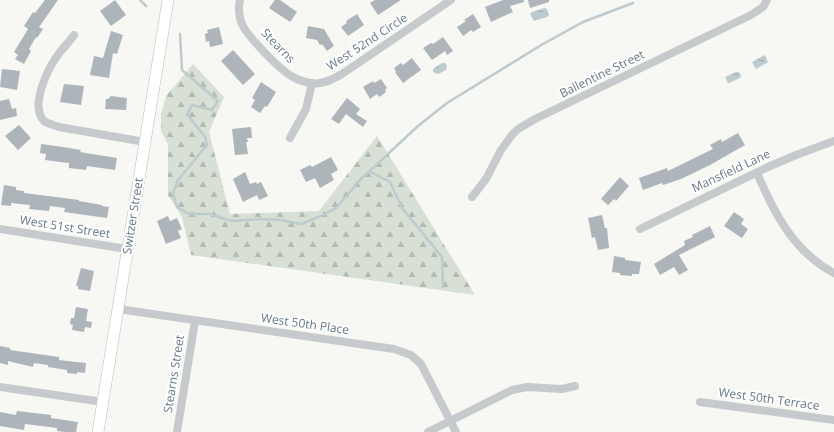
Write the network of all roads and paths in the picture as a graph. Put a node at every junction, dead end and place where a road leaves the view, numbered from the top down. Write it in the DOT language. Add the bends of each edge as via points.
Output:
graph roads {
  1 [pos="168,0"];
  2 [pos="240,0"];
  3 [pos="451,0"];
  4 [pos="767,0"];
  5 [pos="74,35"];
  6 [pos="312,83"];
  7 [pos="290,138"];
  8 [pos="834,141"];
  9 [pos="145,142"];
  10 [pos="757,173"];
  11 [pos="472,197"];
  12 [pos="0,229"];
  13 [pos="640,229"];
  14 [pos="127,248"];
  15 [pos="834,273"];
  16 [pos="118,309"];
  17 [pos="195,321"];
  18 [pos="575,386"];
  19 [pos="0,387"];
  20 [pos="102,402"];
  21 [pos="700,402"];
  22 [pos="834,420"];
  23 [pos="450,421"];
  24 [pos="98,432"];
  25 [pos="177,432"];
  26 [pos="428,432"];
  27 [pos="456,432"];
  1 -- 9 [label="street, Switzer Street"];
  2 -- 6 [label="street, Stearns" via="238,7 243,24 257,43 292,77"];
  3 -- 6 [label="street, West 52nd Circle" via="342,74 333,79"];
  4 -- 11 [label="street, Ballentine Street" via="751,15 518,129 501,150 486,179"];
  5 -- 9 [label="street" via="52,65 42,85 39,105 40,114 45,122 58,127"];
  6 -- 7 [label="street" via="306,109"];
  8 -- 10 [label="street, Mansfield Lane"];
  9 -- 14 [label="street, Switzer Street"];
  10 -- 13 [label="street, Mansfield Lane"];
  10 -- 15 [label="street" via="775,212 789,234 814,260"];
  12 -- 14 [label="street, West 51st Street"];
  14 -- 16 [label="street, Switzer Street"];
  16 -- 17 [label="street, West 50th Place"];
  16 -- 20 [label="street, Switzer Street"];
  17 -- 23 [label="street, West 50th Place" via="394,349 411,355 421,364"];
  17 -- 25 [label="street, Stearns Street"];
  18 -- 23 [label="street" via="562,389 527,387 512,390"];
  19 -- 20 [label="street"];
  20 -- 24 [label="street, Switzer Street"];
  21 -- 22 [label="street, West 50th Terrace"];
  23 -- 26 [label="street"];
  23 -- 27 [label="street, West 50th Place"];
}
